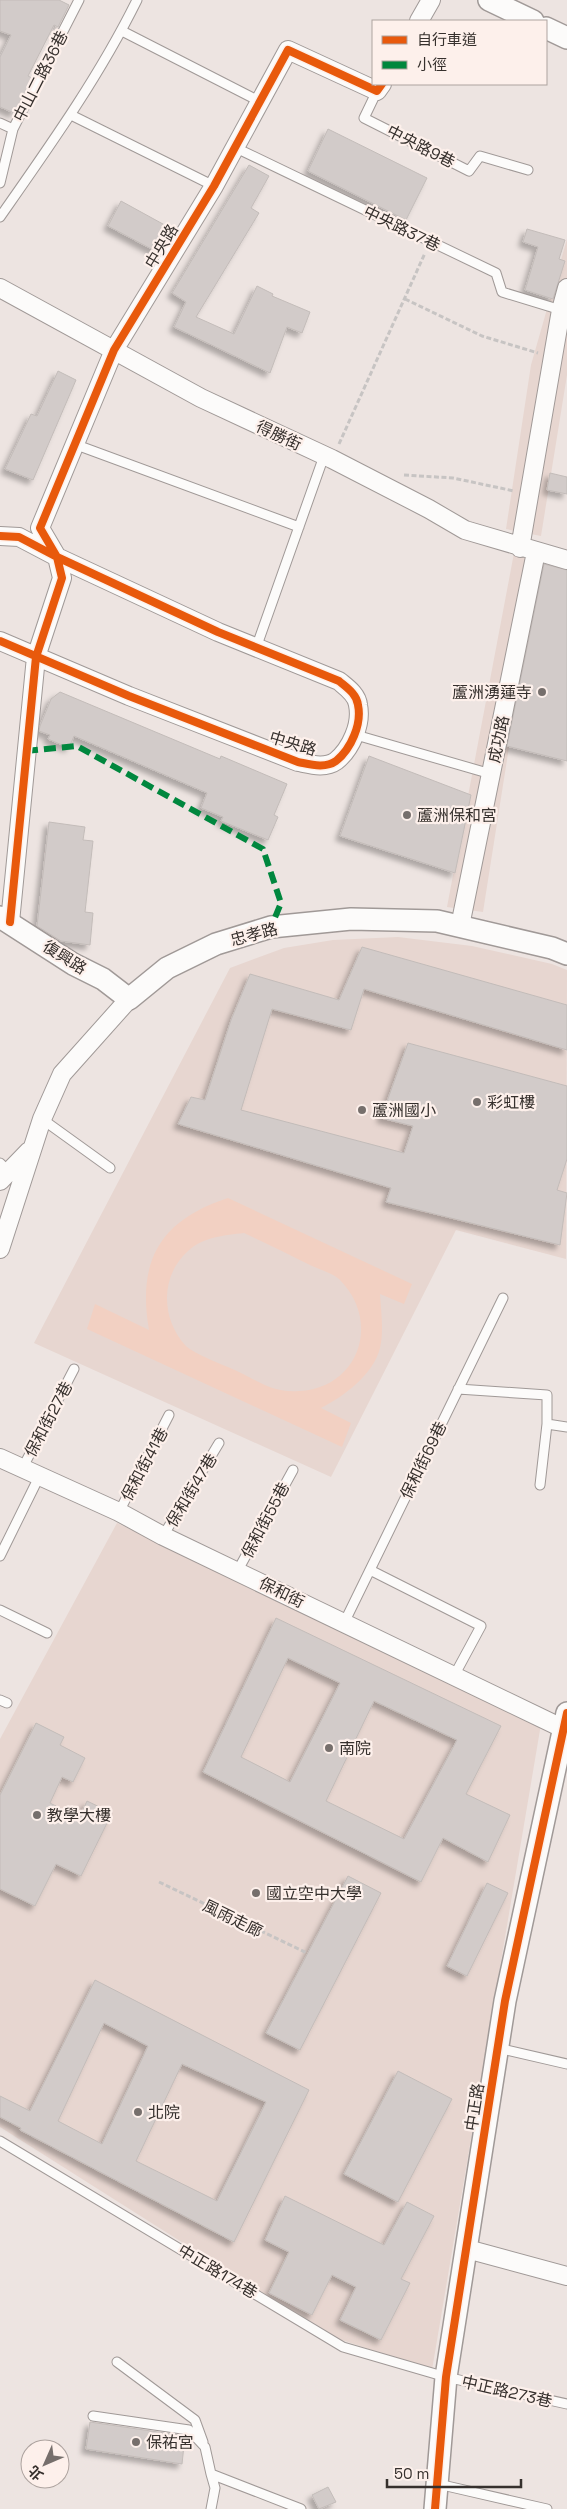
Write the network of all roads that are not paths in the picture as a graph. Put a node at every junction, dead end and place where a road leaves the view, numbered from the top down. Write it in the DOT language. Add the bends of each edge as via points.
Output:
graph roads {
  1 [pos="79,0"];
  2 [pos="137,0"];
  3 [pos="431,0"];
  4 [pos="489,0"];
  5 [pos="420,20"];
  6 [pos="531,20"];
  7 [pos="547,28"];
  8 [pos="122,30"];
  9 [pos="567,38"];
  10 [pos="372,85"];
  11 [pos="380,88"];
  12 [pos="259,101"];
  13 [pos="71,115"];
  14 [pos="0,123"];
  15 [pos="12,129"];
  16 [pos="234,148"];
  17 [pos="528,170"];
  18 [pos="0,183"];
  19 [pos="214,186"];
  20 [pos="0,218"];
  21 [pos="0,288"];
  22 [pos="567,288"];
  23 [pos="561,310"];
  24 [pos="114,350"];
  25 [pos="74,444"];
  26 [pos="328,458"];
  27 [pos="299,527"];
  28 [pos="0,536"];
  29 [pos="528,550"];
  30 [pos="57,557"];
  31 [pos="567,560"];
  32 [pos="0,641"];
  33 [pos="256,648"];
  34 [pos="36,657"];
  35 [pos="356,735"];
  36 [pos="491,774"];
  37 [pos="5,920"];
  38 [pos="460,926"];
  39 [pos="567,954"];
  40 [pos="128,999"];
  41 [pos="42,1119"];
  42 [pos="34,1144"];
  43 [pos="110,1168"];
  44 [pos="3,1172"];
  45 [pos="0,1249"];
  46 [pos="503,1298"];
  47 [pos="74,1368"];
  48 [pos="458,1388"];
  49 [pos="169,1415"];
  50 [pos="547,1424"];
  51 [pos="567,1428"];
  52 [pos="219,1443"];
  53 [pos="0,1458"];
  54 [pos="22,1470"];
  55 [pos="292,1470"];
  56 [pos="39,1478"];
  57 [pos="540,1484"];
  58 [pos="119,1512"];
  59 [pos="163,1536"];
  60 [pos="0,1556"];
  61 [pos="238,1570"];
  62 [pos="370,1570"];
  63 [pos="0,1610"];
  64 [pos="344,1623"];
  65 [pos="47,1633"];
  66 [pos="454,1676"];
  67 [pos="565,1721"];
  68 [pos="498,2048"];
  69 [pos="567,2064"];
  70 [pos="0,2140"];
  71 [pos="466,2249"];
  72 [pos="567,2276"];
  73 [pos="117,2362"];
  74 [pos="446,2377"];
  75 [pos="567,2404"];
  76 [pos="93,2416"];
  77 [pos="204,2447"];
  78 [pos="211,2474"];
  79 [pos="438,2484"];
  80 [pos="211,2509"];
  81 [pos="301,2509"];
  82 [pos="435,2509"];
  83 [pos="547,2509"];
  1 -- 15 [label="lane, 中山二路36巷"];
  2 -- 8 [label="lane"];
  3 -- 5 [label="street"];
  4 -- 6 [label="street"];
  7 -- 9 [label="street"];
  8 -- 12 [label="lane"];
  8 -- 13 [label="lane"];
  10 -- 12 [label="street, 中央路" via="288,50"];
  11 -- 17 [label="lane, 中央路9巷" via="364,118 469,170 480,156"];
  12 -- 16 [label="street, 中央路"];
  13 -- 19 [label="lane"];
  13 -- 20 [label="lane"];
  14 -- 15 [label="lane"];
  15 -- 18 [label="lane, 中山二路36巷"];
  16 -- 19 [label="street, 中央路"];
  16 -- 23 [label="lane, 中央路37巷" via="496,273 502,292"];
  19 -- 24 [label="street, 中央路"];
  21 -- 24 [label="street, 得勝街"];
  22 -- 23 [label="street, 成功路"];
  23 -- 29 [label="street, 成功路" via="529,494"];
  24 -- 25 [label="street, 中央路"];
  24 -- 26 [label="street, 得勝街" via="201,398"];
  25 -- 27 [label="lane"];
  25 -- 30 [label="street, 中央路" via="40,528"];
  26 -- 27 [label="lane"];
  26 -- 29 [label="street, 得勝街" via="465,530"];
  27 -- 33 [label="lane"];
  28 -- 30 [label="street" via="19,537"];
  29 -- 31 [label="street, 得勝街"];
  29 -- 36 [label="street, 成功路"];
  30 -- 33 [label="street"];
  30 -- 34 [label="street, 中央路" via="62,578"];
  32 -- 34 [label="street, 中央路"];
  33 -- 35 [label="street" via="339,681 351,691 358,704"];
  34 -- 35 [label="street, 中央路" via="298,762 317,766 335,762"];
  34 -- 37 [label="street, 中央路"];
  35 -- 36 [label="lane"];
  36 -- 38 [label="street, 成功路"];
  37 -- 40 [label="street, 復興路" via="73,964 103,979"];
  38 -- 39 [label="street, 忠孝路"];
  38 -- 40 [label="street, 忠孝路" via="436,921 350,919 271,927 216,944 167,968"];
  40 -- 41 [label="street, 忠孝路" via="62,1074"];
  41 -- 42 [label="street, 忠孝路"];
  41 -- 43 [label="lane"];
  42 -- 44 [label="street, 忠孝路"];
  42 -- 45 [label="street, 忠孝路"];
  46 -- 48 [label="lane, 保和街69巷"];
  47 -- 54 [label="lane, 保和街27巷"];
  48 -- 50 [label="lane" via="546,1395"];
  48 -- 62 [label="lane, 保和街69巷"];
  49 -- 58 [label="lane, 保和街41巷"];
  50 -- 51 [label="lane"];
  50 -- 57 [label="lane"];
  52 -- 59 [label="lane, 保和街47巷"];
  53 -- 54 [label="street, 保和街"];
  54 -- 56 [label="street, 保和街"];
  55 -- 61 [label="lane, 保和街55巷"];
  56 -- 58 [label="street, 保和街"];
  56 -- 60 [label="lane"];
  58 -- 59 [label="street, 保和街"];
  59 -- 61 [label="street, 保和街"];
  61 -- 64 [label="street, 保和街"];
  62 -- 64 [label="lane, 保和街69巷"];
  62 -- 66 [label="lane" via="481,1626"];
  63 -- 65 [label="lane"];
  64 -- 66 [label="street, 保和街"];
  66 -- 67 [label="street, 保和街"];
  67 -- 68 [label="street, 中正路" via="505,2000"];
  68 -- 69 [label="lane"];
  68 -- 71 [label="street, 中正路"];
  70 -- 74 [label="lane, 中正路174巷" via="343,2347"];
  71 -- 72 [label="street"];
  71 -- 74 [label="street, 中正路"];
  73 -- 77 [label="lane" via="195,2420"];
  74 -- 75 [label="lane, 中正路273巷"];
  74 -- 79 [label="street, 中正路"];
  76 -- 77 [label="lane" via="189,2430"];
  77 -- 78 [label="lane"];
  78 -- 80 [label="lane" via="215,2488"];
  78 -- 81 [label="lane"];
  79 -- 82 [label="street, 中正路"];
  79 -- 83 [label="lane"];
}
